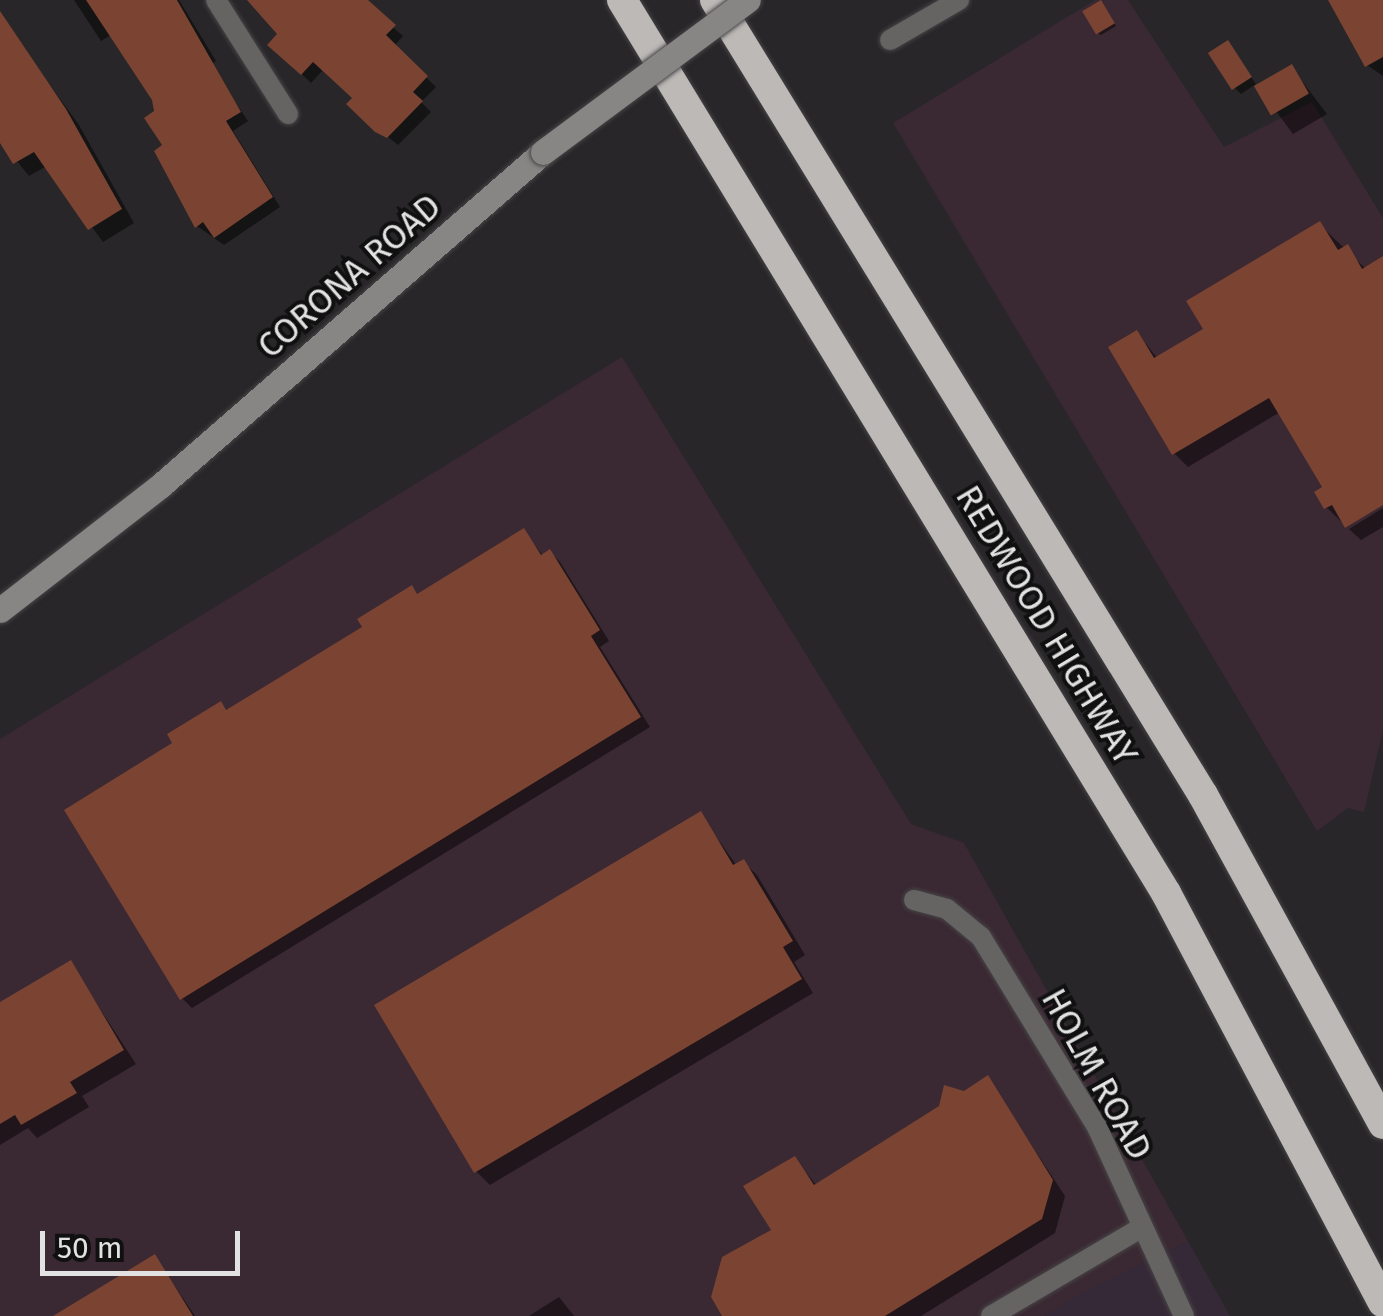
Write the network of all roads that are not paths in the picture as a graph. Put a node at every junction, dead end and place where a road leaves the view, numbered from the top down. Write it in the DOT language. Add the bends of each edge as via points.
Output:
graph roads {
  1 [pos="216,0"];
  2 [pos="622,0"];
  3 [pos="715,0"];
  4 [pos="748,0"];
  5 [pos="959,0"];
  6 [pos="890,40"];
  7 [pos="288,114"];
  8 [pos="0,610"];
  9 [pos="914,900"];
  10 [pos="1383,1124"];
  11 [pos="1139,1230"];
  12 [pos="1383,1302"];
  13 [pos="990,1316"];
  14 [pos="1184,1316"];
  1 -- 7 [label="street"];
  2 -- 12 [label="highway, REDWOOD HIGHWAY" via="1166,892"];
  3 -- 10 [label="highway, REDWOOD HIGHWAY" via="1203,795"];
  4 -- 8 [label="main road, CORONA ROAD, bridge" via="543,152 161,485"];
  5 -- 6 [label="street"];
  9 -- 11 [label="street, HOLM ROAD" via="947,910 981,937 1098,1127"];
  11 -- 13 [label="street"];
  11 -- 14 [label="street, HOLM ROAD"];
}
